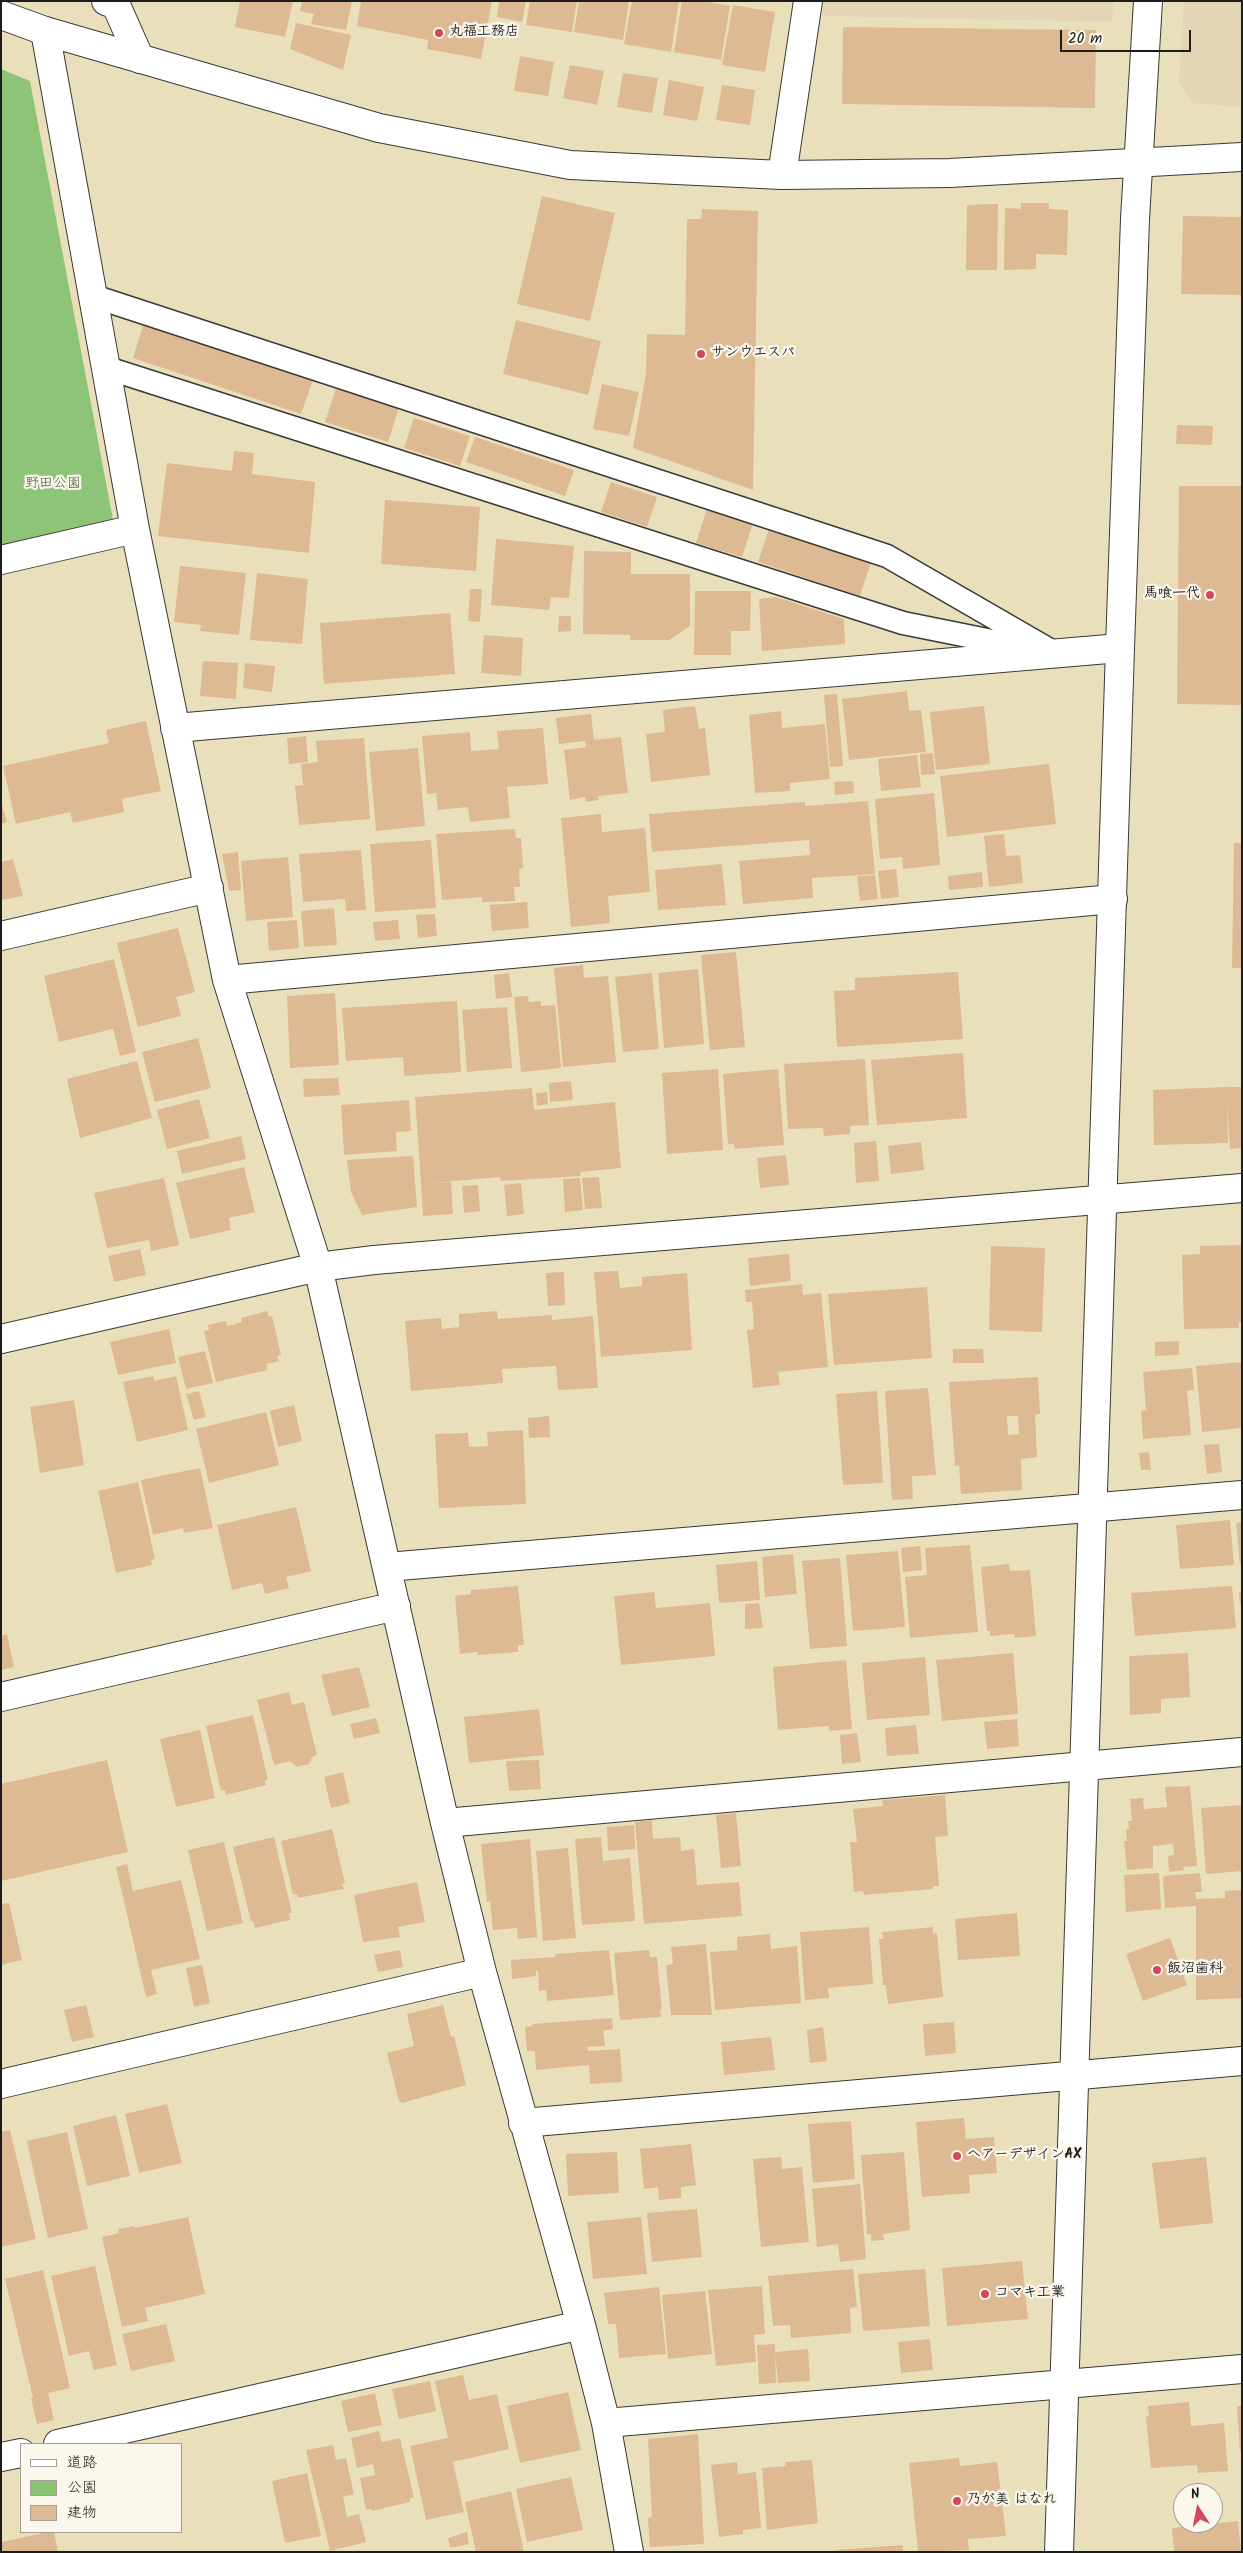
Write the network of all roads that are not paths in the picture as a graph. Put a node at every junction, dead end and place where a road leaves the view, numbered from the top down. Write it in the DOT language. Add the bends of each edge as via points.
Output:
graph roads {
  1 [pos="106,1"];
  2 [pos="808,1"];
  3 [pos="1148,1"];
  4 [pos="1,15"];
  5 [pos="45,31"];
  6 [pos="140,59"];
  7 [pos="1242,157"];
  8 [pos="1140,165"];
  9 [pos="782,175"];
  10 [pos="93,296"];
  11 [pos="104,367"];
  12 [pos="135,529"];
  13 [pos="1,560"];
  14 [pos="1120,648"];
  15 [pos="1055,653"];
  16 [pos="175,728"];
  17 [pos="209,888"];
  18 [pos="1113,899"];
  19 [pos="1,936"];
  20 [pos="227,980"];
  21 [pos="1242,1188"];
  22 [pos="1103,1199"];
  23 [pos="318,1268"];
  24 [pos="1,1339"];
  25 [pos="1242,1495"];
  26 [pos="1093,1508"];
  27 [pos="387,1567"];
  28 [pos="396,1606"];
  29 [pos="1,1697"];
  30 [pos="1242,1752"];
  31 [pos="1085,1766"];
  32 [pos="445,1823"];
  33 [pos="482,1972"];
  34 [pos="1242,2061"];
  35 [pos="1075,2075"];
  36 [pos="1,2084"];
  37 [pos="523,2122"];
  38 [pos="581,2325"];
  39 [pos="1242,2369"];
  40 [pos="1066,2384"];
  41 [pos="606,2422"];
  42 [pos="62,2443"];
  43 [pos="20,2453"];
  44 [pos="1,2457"];
  45 [pos="629,2552"];
  46 [pos="1059,2552"];
  1 -- 6 [label="street" via="116,5"];
  2 -- 9 [label="street"];
  3 -- 8 [label="street"];
  4 -- 5 [label="street"];
  5 -- 6 [label="street"];
  5 -- 10 [label="street"];
  6 -- 9 [label="street" via="379,128 570,165"];
  7 -- 8 [label="street"];
  8 -- 9 [label="street" via="950,173"];
  8 -- 14 [label="street"];
  10 -- 11 [label="street"];
  10 -- 15 [label="lane" via="887,556"];
  11 -- 12 [label="street"];
  11 -- 15 [label="lane" via="903,623"];
  12 -- 13 [label="street"];
  12 -- 16 [label="street"];
  14 -- 15 [label="street"];
  14 -- 18 [label="street"];
  15 -- 16 [label="street"];
  16 -- 17 [label="street"];
  17 -- 19 [label="street"];
  17 -- 20 [label="street"];
  18 -- 20 [label="street"];
  18 -- 22 [label="street"];
  20 -- 23 [label="street"];
  21 -- 22 [label="street"];
  22 -- 23 [label="street" via="374,1260"];
  22 -- 26 [label="street"];
  23 -- 24 [label="street"];
  23 -- 27 [label="street"];
  25 -- 26 [label="street"];
  26 -- 27 [label="street"];
  26 -- 31 [label="street"];
  27 -- 28 [label="street"];
  28 -- 29 [label="street"];
  28 -- 32 [label="street"];
  30 -- 31 [label="street"];
  31 -- 32 [label="street"];
  31 -- 35 [label="street"];
  32 -- 33 [label="street"];
  33 -- 36 [label="street"];
  33 -- 37 [label="street"];
  34 -- 35 [label="street"];
  35 -- 37 [label="street"];
  35 -- 40 [label="street"];
  37 -- 38 [label="street"];
  38 -- 41 [label="street"];
  38 -- 42 [label="street"];
  39 -- 40 [label="street"];
  40 -- 41 [label="street"];
  40 -- 46 [label="street"];
  41 -- 45 [label="street"];
  43 -- 44 [label="street"];
}
